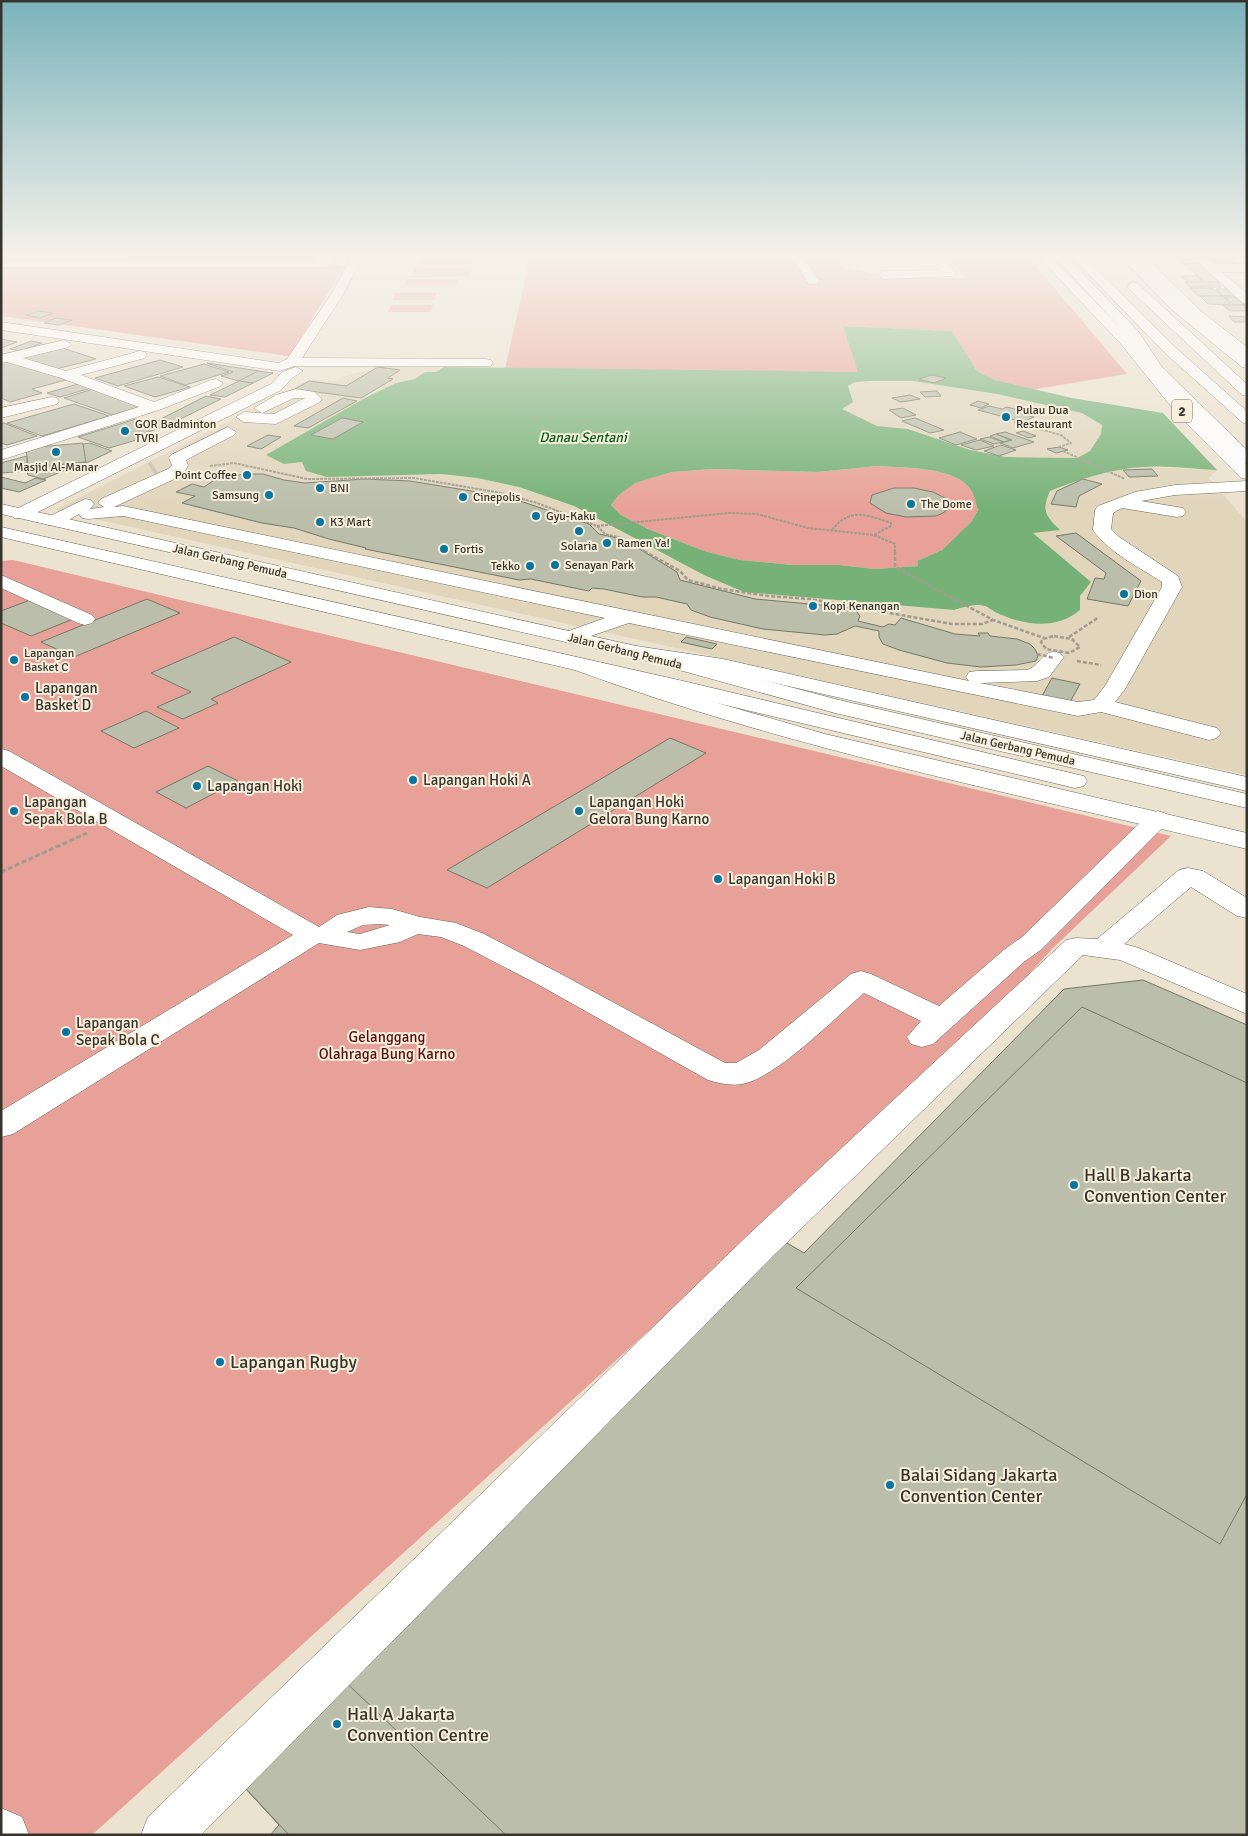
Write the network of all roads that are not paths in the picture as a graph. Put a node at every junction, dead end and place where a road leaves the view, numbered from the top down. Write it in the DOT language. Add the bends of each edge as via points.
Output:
graph roads {
  1 [pos="41,339"];
  2 [pos="56,339"];
  3 [pos="308,339"];
  4 [pos="1124,339"];
  5 [pos="1136,339"];
  6 [pos="1159,339"];
  7 [pos="1188,339"];
  8 [pos="1204,339"];
  9 [pos="1215,339"];
  10 [pos="1227,339"];
  11 [pos="66,341"];
  12 [pos="1126,341"];
  13 [pos="1247,354"];
  14 [pos="140,355"];
  15 [pos="5,358"];
  16 [pos="1148,358"];
  17 [pos="486,363"];
  18 [pos="195,364"];
  19 [pos="1247,364"];
  20 [pos="289,367"];
  21 [pos="1247,372"];
  22 [pos="66,375"];
  23 [pos="216,383"];
  24 [pos="1247,392"];
  25 [pos="52,400"];
  26 [pos="154,407"];
  27 [pos="5,409"];
  28 [pos="1247,420"];
  29 [pos="252,422"];
  30 [pos="1247,441"];
  31 [pos="239,442"];
  32 [pos="1,455"];
  33 [pos="1247,459"];
  34 [pos="1247,474"];
  35 [pos="1247,486"];
  36 [pos="99,504"];
  37 [pos="1111,506"];
  38 [pos="1177,512"];
  39 [pos="211,519"];
  40 [pos="20,522"];
  41 [pos="232,533"];
  42 [pos="300,542"];
  43 [pos="1,581"];
  44 [pos="629,617"];
  45 [pos="85,619"];
  46 [pos="570,637"];
  47 [pos="636,652"];
  48 [pos="1054,654"];
  49 [pos="583,666"];
  50 [pos="933,682"];
  51 [pos="1102,705"];
  52 [pos="1209,733"];
  53 [pos="1,756"];
  54 [pos="1222,779"];
  55 [pos="1247,784"];
  56 [pos="1247,788"];
  57 [pos="1247,801"];
  58 [pos="1158,819"];
  59 [pos="1247,820"];
  60 [pos="1215,833"];
  61 [pos="1247,837"];
  62 [pos="1247,841"];
  63 [pos="1247,910"];
  64 [pos="320,935"];
  65 [pos="1032,942"];
  66 [pos="1103,948"];
  67 [pos="1068,955"];
  68 [pos="1247,1005"];
  69 [pos="1,1126"];
  70 [pos="179,1830"];
  1 -- 11 [label="main road"];
  2 -- 11 [label="main road"];
  3 -- 20 [label="main road"];
  4 -- 12 [label="main road, 2"];
  5 -- 16 [label="main road"];
  6 -- 28 [label="main road"];
  7 -- 24 [label="main road"];
  8 -- 21 [label="main road"];
  9 -- 19 [label="main road"];
  10 -- 13 [label="main road"];
  11 -- 14 [label="main road"];
  11 -- 15 [label="main road"];
  11 -- 20 [label="main road"];
  12 -- 16 [label="main road"];
  12 -- 34 [label="main road, 2" via="1182,411"];
  14 -- 18 [label="main road"];
  14 -- 22 [label="main road"];
  15 -- 22 [label="main road"];
  16 -- 30 [label="main road"];
  16 -- 33 [label="main road"];
  17 -- 20 [label="main road" via="362,362 324,370"];
  20 -- 40 [label="main road" via="287,375 276,387"];
  22 -- 26 [label="main road"];
  23 -- 26 [label="main road"];
  25 -- 27 [label="main road"];
  26 -- 32 [label="main road"];
  29 -- 29 [label="main road" via="280,424 276,419 315,399 300,394 288,395"];
  29 -- 31 [label="main road" via="267,425 249,430 198,458"];
  29 -- 36 [label="main road" via="161,460 153,469"];
  29 -- 36 [label="main road" via="177,458 180,468 153,483"];
  35 -- 37 [label="main road" via="1153,491"];
  36 -- 39 [label="main road"];
  36 -- 40 [label="main road"];
  36 -- 41 [label="main road"];
  37 -- 38 [label="main road"];
  37 -- 51 [label="main road" via="1102,530 1171,580 1172,587"];
  39 -- 41 [label="main road"];
  39 -- 42 [label="main road"];
  40 -- 46 [label="main road, Jalan Gerbang Pemuda"];
  40 -- 49 [label="main road, Jalan Gerbang Pemuda" via="26,538"];
  41 -- 44 [label="main road"];
  43 -- 45 [label="main road"];
  44 -- 46 [label="main road"];
  44 -- 50 [label="main road"];
  46 -- 47 [label="main road, Jalan Gerbang Pemuda"];
  47 -- 54 [label="main road" via="723,665"];
  47 -- 57 [label="main road, Jalan Gerbang Pemuda" via="835,706"];
  48 -- 50 [label="main road" via="1041,672 1029,676 958,677"];
  49 -- 58 [label="main road" via="668,696 818,740"];
  49 -- 59 [label="main road, Jalan Gerbang Pemuda"];
  50 -- 51 [label="main road" via="1078,709"];
  51 -- 52 [label="main road"];
  53 -- 64 [label="main road"];
  54 -- 55 [label="main road"];
  54 -- 56 [label="main road"];
  58 -- 60 [label="main road"];
  58 -- 65 [label="main road"];
  60 -- 61 [label="main road"];
  60 -- 62 [label="main road"];
  63 -- 66 [label="main road" via="1194,877 1184,877"];
  64 -- 65 [label="main road" via="360,942 390,936 414,925 446,929 474,940 719,1073 741,1074 770,1057 861,980 931,1028"];
  64 -- 69 [label="main road"];
  65 -- 67 [label="main road"];
  66 -- 67 [label="main road" via="1076,946"];
  66 -- 68 [label="main road" via="1163,967"];
  67 -- 70 [label="main road" via="760,1246"];
}
